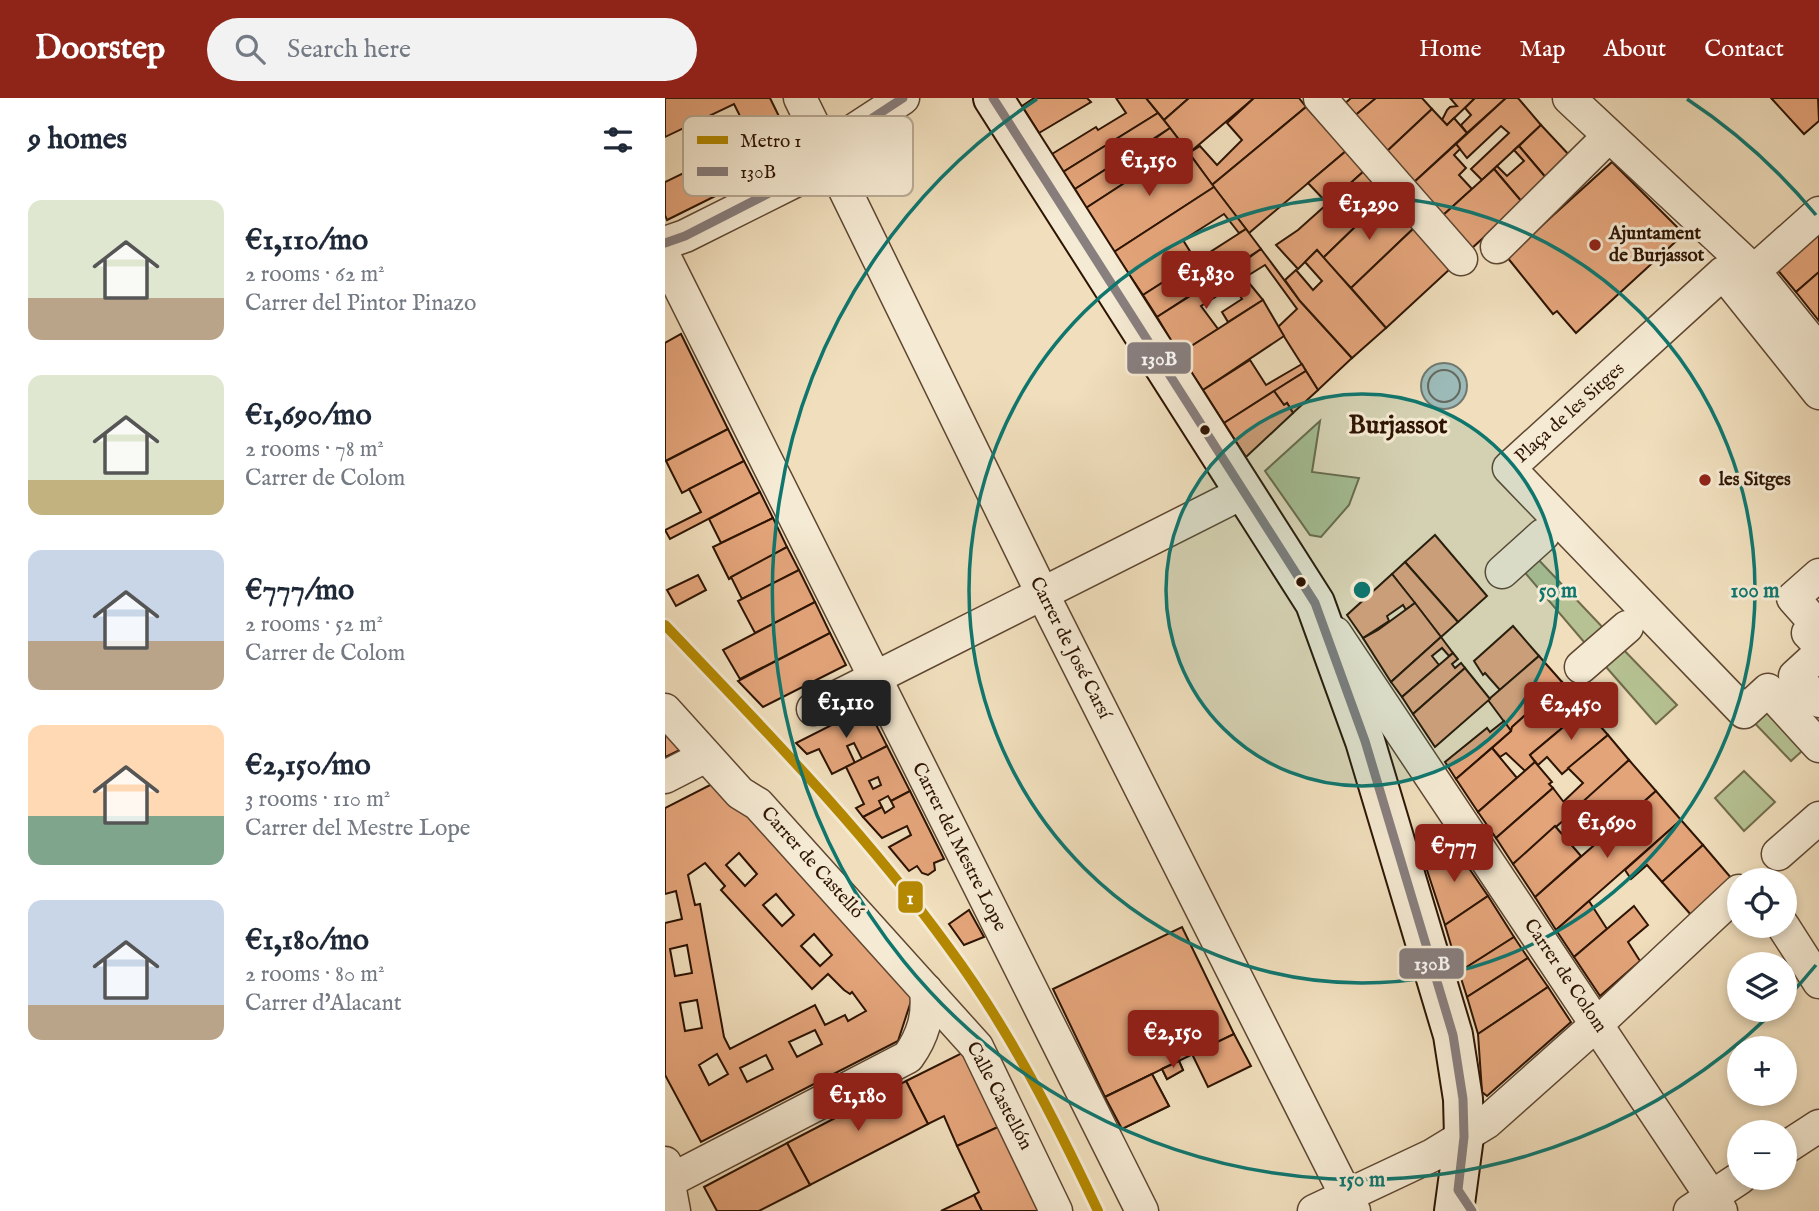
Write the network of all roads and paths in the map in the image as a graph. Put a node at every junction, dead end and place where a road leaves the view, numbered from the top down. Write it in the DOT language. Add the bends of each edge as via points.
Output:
graph roads {
  1 [pos="800,98"];
  2 [pos="903,98"];
  3 [pos="993,98"];
  4 [pos="1320,98"];
  5 [pos="1569,98"];
  6 [pos="809,116"];
  7 [pos="876,116"];
  8 [pos="1608,136"];
  9 [pos="765,196"];
  10 [pos="849,196"];
  11 [pos="1819,213"];
  12 [pos="665,243"];
  13 [pos="1497,247"];
  14 [pos="665,258"];
  15 [pos="1461,258"];
  16 [pos="1754,271"];
  17 [pos="1819,351"];
  18 [pos="1819,393"];
  19 [pos="1244,492"];
  20 [pos="1542,536"];
  21 [pos="1502,572"];
  22 [pos="1819,575"];
  23 [pos="1042,593"];
  24 [pos="1315,603"];
  25 [pos="1627,627"];
  26 [pos="1819,645"];
  27 [pos="1819,653"];
  28 [pos="1581,667"];
  29 [pos="874,678"];
  30 [pos="1819,701"];
  31 [pos="813,709"];
  32 [pos="665,710"];
  33 [pos="1819,746"];
  34 [pos="706,755"];
  35 [pos="665,776"];
  36 [pos="1819,818"];
  37 [pos="1778,854"];
  38 [pos="1727,902"];
  39 [pos="1791,938"];
  40 [pos="1819,982"];
  41 [pos="926,990"];
  42 [pos="1597,1024"];
  43 [pos="1819,1126"];
  44 [pos="1464,1137"];
  45 [pos="1797,1140"];
  46 [pos="669,1185"];
  47 [pos="1727,1188"];
  48 [pos="1350,1204"];
  49 [pos="1462,1204"];
  50 [pos="1707,1206"];
  51 [pos="1056,1211"];
  52 [pos="1142,1211"];
  53 [pos="1314,1211"];
  1 -- 6 [label="street, Carrer de José Carsí"];
  2 -- 7 [label="street"];
  3 -- 19 [label="street"];
  4 -- 15 [label="street"];
  5 -- 8 [label="street"];
  8 -- 13 [label="street"];
  8 -- 16 [label="street"];
  9 -- 12 [label="street"];
  10 -- 23 [label="street, Carrer de José Carsí"];
  11 -- 16 [label="street"];
  14 -- 29 [label="street, Carrer del Mestre Lope"];
  16 -- 17 [label="street"];
  18 -- 33 [label="street, Plaça de les Sitges" via="1723,273 1509,468 1744,712 1768,690"];
  19 -- 23 [label="street"];
  19 -- 24 [label="street"];
  20 -- 21 [label="street"];
  22 -- 26 [label="street" via="1793,598 1817,625 1808,633"];
  23 -- 29 [label="street"];
  23 -- 48 [label="street, Carrer de José Carsí"];
  24 -- 42 [label="street, Carrer de Colom"];
  24 -- 44 [label="street" via="1365,741 1453,1035"];
  25 -- 28 [label="street"];
  27 -- 30 [label="street" via="1795,676"];
  29 -- 31 [label="street"];
  29 -- 52 [label="street, Carrer del Mestre Lope"];
  32 -- 34 [label="street, Carrer de Castelló"];
  34 -- 35 [label="street"];
  34 -- 41 [label="street, Carrer de Castelló" via="740,793 758,804"];
  36 -- 37 [label="street"];
  38 -- 42 [label="street"];
  39 -- 40 [label="street"];
  41 -- 46 [label="street" via="924,1026 908,1057"];
  41 -- 51 [label="street, Calle Castellón" via="977,1047"];
  42 -- 44 [label="street"];
  42 -- 50 [label="street, Carrer de Colom"];
  43 -- 45 [label="street"];
  44 -- 48 [label="street"];
  44 -- 49 [label="street"];
  47 -- 50 [label="street"];
  48 -- 53 [label="street"];
}
